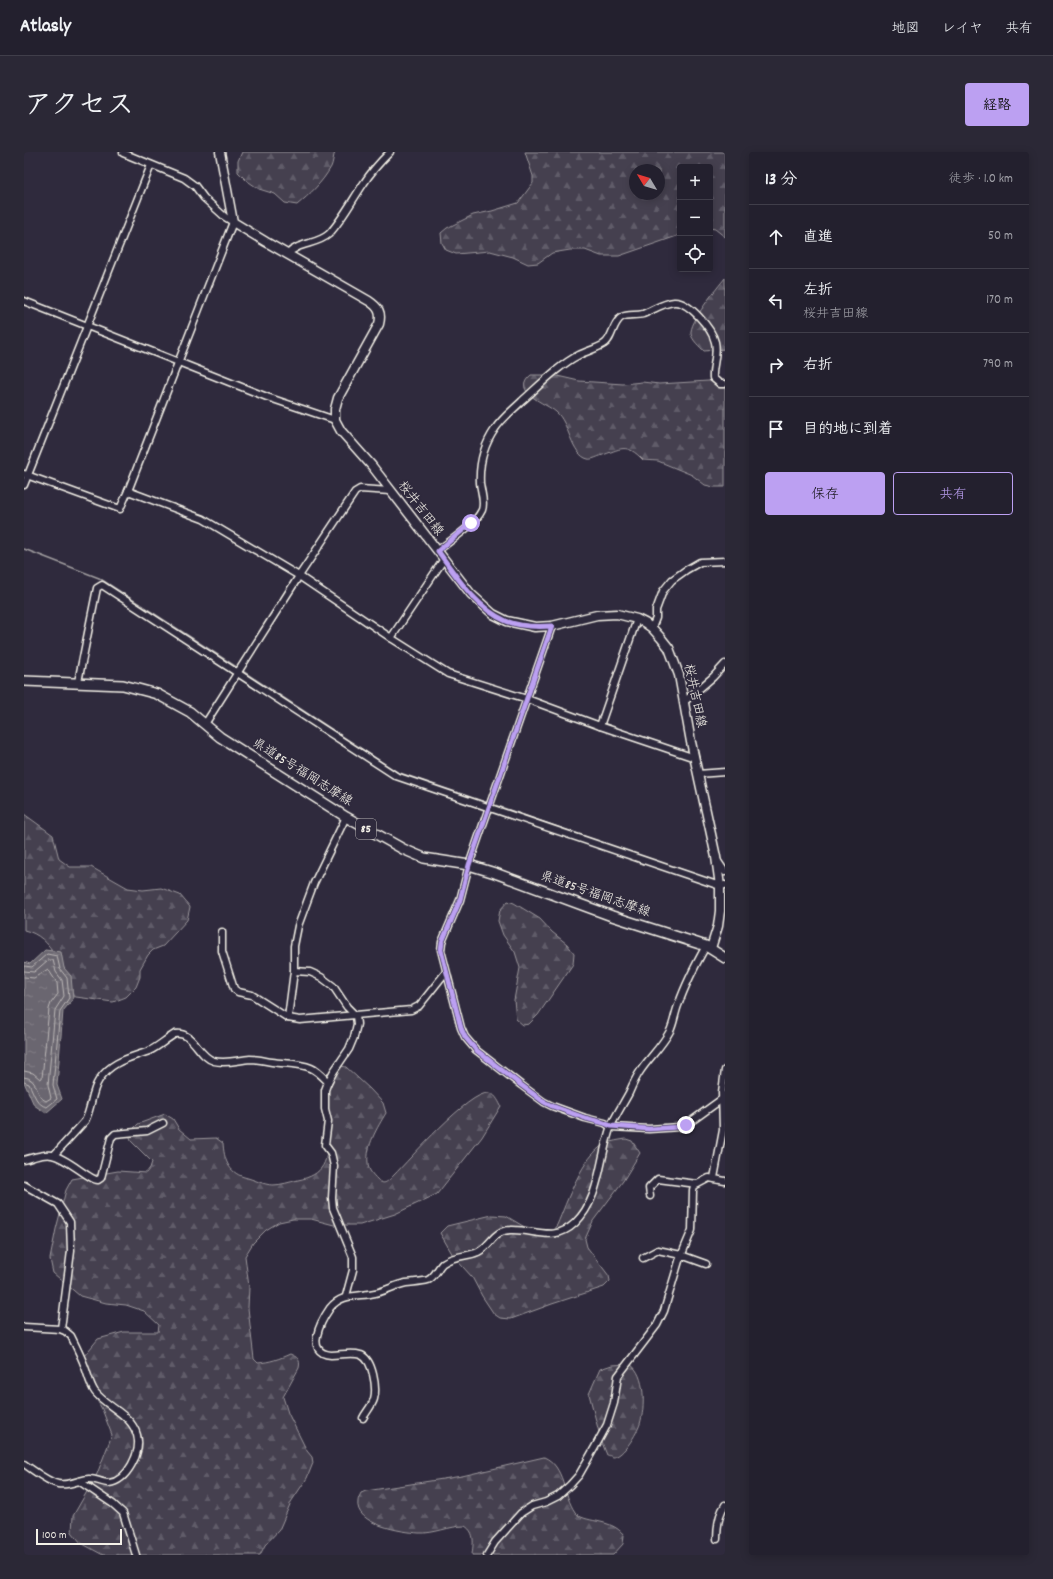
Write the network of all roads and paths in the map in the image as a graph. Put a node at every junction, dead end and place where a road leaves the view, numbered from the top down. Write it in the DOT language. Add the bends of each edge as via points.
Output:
graph roads {
  1 [pos="220,152"];
  2 [pos="390,152"];
  3 [pos="123,153"];
  4 [pos="151,165"];
  5 [pos="233,222"];
  6 [pos="288,254"];
  7 [pos="24,301"];
  8 [pos="88,325"];
  9 [pos="179,362"];
  10 [pos="724,384"];
  11 [pos="335,420"];
  12 [pos="26,475"];
  13 [pos="24,485"];
  14 [pos="128,491"];
  15 [pos="390,491"];
  16 [pos="438,551"];
  17 [pos="444,559"];
  18 [pos="725,561"];
  19 [pos="299,576"];
  20 [pos="637,619"];
  21 [pos="552,626"];
  22 [pos="652,628"];
  23 [pos="391,638"];
  24 [pos="725,664"];
  25 [pos="238,673"];
  26 [pos="24,681"];
  27 [pos="78,682"];
  28 [pos="528,699"];
  29 [pos="684,702"];
  30 [pos="205,724"];
  31 [pos="600,726"];
  32 [pos="695,758"];
  33 [pos="725,772"];
  34 [pos="698,774"];
  35 [pos="490,808"];
  36 [pos="346,817"];
  37 [pos="716,857"];
  38 [pos="469,865"];
  39 [pos="725,872"];
  40 [pos="722,886"];
  41 [pos="222,932"];
  42 [pos="708,947"];
  43 [pos="725,958"];
  44 [pos="294,971"];
  45 [pos="446,972"];
  46 [pos="356,1016"];
  47 [pos="288,1018"];
  48 [pos="725,1070"];
  49 [pos="328,1082"];
  50 [pos="724,1092"];
  51 [pos="722,1098"];
  52 [pos="163,1123"];
  53 [pos="611,1126"];
  54 [pos="54,1155"];
  55 [pos="24,1160"];
  56 [pos="714,1178"];
  57 [pos="725,1181"];
  58 [pos="697,1184"];
  59 [pos="24,1185"];
  60 [pos="650,1196"];
  61 [pos="681,1255"];
  62 [pos="644,1258"];
  63 [pos="706,1264"];
  64 [pos="346,1296"];
  65 [pos="24,1327"];
  66 [pos="61,1329"];
  67 [pos="362,1418"];
  68 [pos="24,1464"];
  69 [pos="79,1481"];
  70 [pos="725,1505"];
  71 [pos="717,1540"];
  72 [pos="136,1555"];
  73 [pos="487,1555"];
  1 -- 5 [label="main road"];
  2 -- 6 [label="street" via="365,181 329,234 314,242 292,248"];
  3 -- 4 [label="street"];
  4 -- 5 [label="street" via="184,178"];
  4 -- 8 [label="street"];
  5 -- 6 [label="main road"];
  5 -- 9 [label="street"];
  6 -- 11 [label="main road" via="376,305 381,317 338,398"];
  7 -- 8 [label="street"];
  8 -- 9 [label="street"];
  8 -- 12 [label="street"];
  9 -- 11 [label="street" via="267,397"];
  9 -- 14 [label="street"];
  10 -- 16 [label="street" via="713,378 717,352 712,333 683,304 674,302 641,314 622,317 606,343 579,355 565,365 495,428 480,460 483,508 478,517"];
  11 -- 15 [label="main road, 桜井吉田線"];
  12 -- 13 [label="street"];
  12 -- 14 [label="street" via="120,509"];
  14 -- 19 [label="street" via="203,519"];
  15 -- 16 [label="main road, 桜井吉田線"];
  15 -- 19 [label="street" via="360,489 355,492"];
  16 -- 17 [label="main road, 桜井吉田線"];
  17 -- 21 [label="main road, 桜井吉田線" via="471,594 493,614 520,624 535,627"];
  17 -- 23 [label="street"];
  18 -- 22 [label="street" via="700,562 672,580 663,592"];
  19 -- 23 [label="street"];
  19 -- 25 [label="street"];
  20 -- 21 [label="main road, 桜井吉田線" via="617,614 597,615"];
  20 -- 22 [label="main road, 桜井吉田線"];
  20 -- 31 [label="street"];
  21 -- 28 [label="street"];
  22 -- 29 [label="main road, 桜井吉田線" via="665,643 674,660"];
  23 -- 28 [label="street" via="448,674"];
  24 -- 29 [label="street" via="713,678"];
  25 -- 27 [label="street" via="102,585 97,588"];
  25 -- 30 [label="street"];
  25 -- 35 [label="street" via="396,776"];
  26 -- 27 [label="main road, 県道85号福岡志摩線 / 85"];
  27 -- 30 [label="main road, 県道85号福岡志摩線 / 85" via="123,684 147,690 180,706"];
  28 -- 31 [label="street"];
  28 -- 35 [label="street"];
  29 -- 32 [label="main road, 桜井吉田線"];
  30 -- 36 [label="main road, 県道85号福岡志摩線 / 85" via="220,737"];
  31 -- 32 [label="street"];
  32 -- 34 [label="main road, 桜井吉田線"];
  33 -- 34 [label="street"];
  34 -- 37 [label="main road, 桜井吉田線"];
  35 -- 38 [label="street"];
  35 -- 40 [label="street"];
  36 -- 38 [label="main road, 県道85号福岡志摩線 / 85" via="412,853 435,860"];
  36 -- 44 [label="street" via="314,883 298,926 293,951"];
  37 -- 39 [label="street, 桜井吉田線"];
  37 -- 40 [label="main road, 桜井吉田線"];
  38 -- 42 [label="main road, 県道85号福岡志摩線 / 85"];
  38 -- 45 [label="street" via="460,900 442,942 442,958"];
  40 -- 42 [label="main road, 桜井吉田線" via="718,926"];
  41 -- 47 [label="street" via="222,951 234,989 252,995"];
  42 -- 43 [label="main road, 県道85号福岡志摩線 / 85"];
  42 -- 53 [label="street" via="678,1003 670,1030 640,1071"];
  44 -- 46 [label="street" via="310,972 322,977 333,986"];
  44 -- 47 [label="street"];
  45 -- 46 [label="street" via="419,1006 411,1010"];
  45 -- 53 [label="street" via="461,1028 476,1050 544,1102"];
  46 -- 47 [label="street" via="311,1020"];
  46 -- 49 [label="street" via="356,1030 349,1049"];
  48 -- 50 [label="street"];
  49 -- 54 [label="street" via="310,1067 289,1063 252,1059 224,1062 210,1060 191,1040 175,1034 148,1051 126,1058 105,1072 98,1081 88,1115"];
  49 -- 64 [label="street" via="324,1098 328,1122 325,1142 334,1166 332,1198 354,1266"];
  50 -- 51 [label="street"];
  51 -- 53 [label="street" via="680,1127 649,1129"];
  51 -- 56 [label="street" via="723,1130"];
  52 -- 54 [label="street" via="147,1131 115,1134 101,1178 98,1180 93,1180 76,1166"];
  53 -- 64 [label="street" via="592,1196 583,1214 566,1230 546,1234 505,1230 496,1234 481,1250 455,1257 442,1264 429,1280 396,1285 374,1294"];
  54 -- 55 [label="street" via="47,1154"];
  56 -- 57 [label="street"];
  56 -- 58 [label="street"];
  58 -- 60 [label="street" via="658,1179 649,1188"];
  58 -- 61 [label="street" via="693,1190 692,1230"];
  59 -- 66 [label="street" via="58,1204 70,1222 72,1251"];
  61 -- 62 [label="street" via="658,1250"];
  61 -- 63 [label="street"];
  61 -- 73 [label="street" via="664,1311 657,1325 618,1376 614,1403 607,1424 579,1475 558,1496 521,1513"];
  64 -- 67 [label="street" via="332,1306 324,1317 316,1342 322,1352 331,1355 364,1356 373,1375 375,1392 371,1405"];
  65 -- 66 [label="street"];
  66 -- 69 [label="street" via="71,1336 96,1392 123,1414 132,1425 138,1441 135,1459 120,1478 108,1483 91,1479"];
  68 -- 69 [label="street" via="52,1483 61,1485"];
  69 -- 72 [label="street" via="123,1513"];
  70 -- 71 [label="street" via="721,1511"];
}
